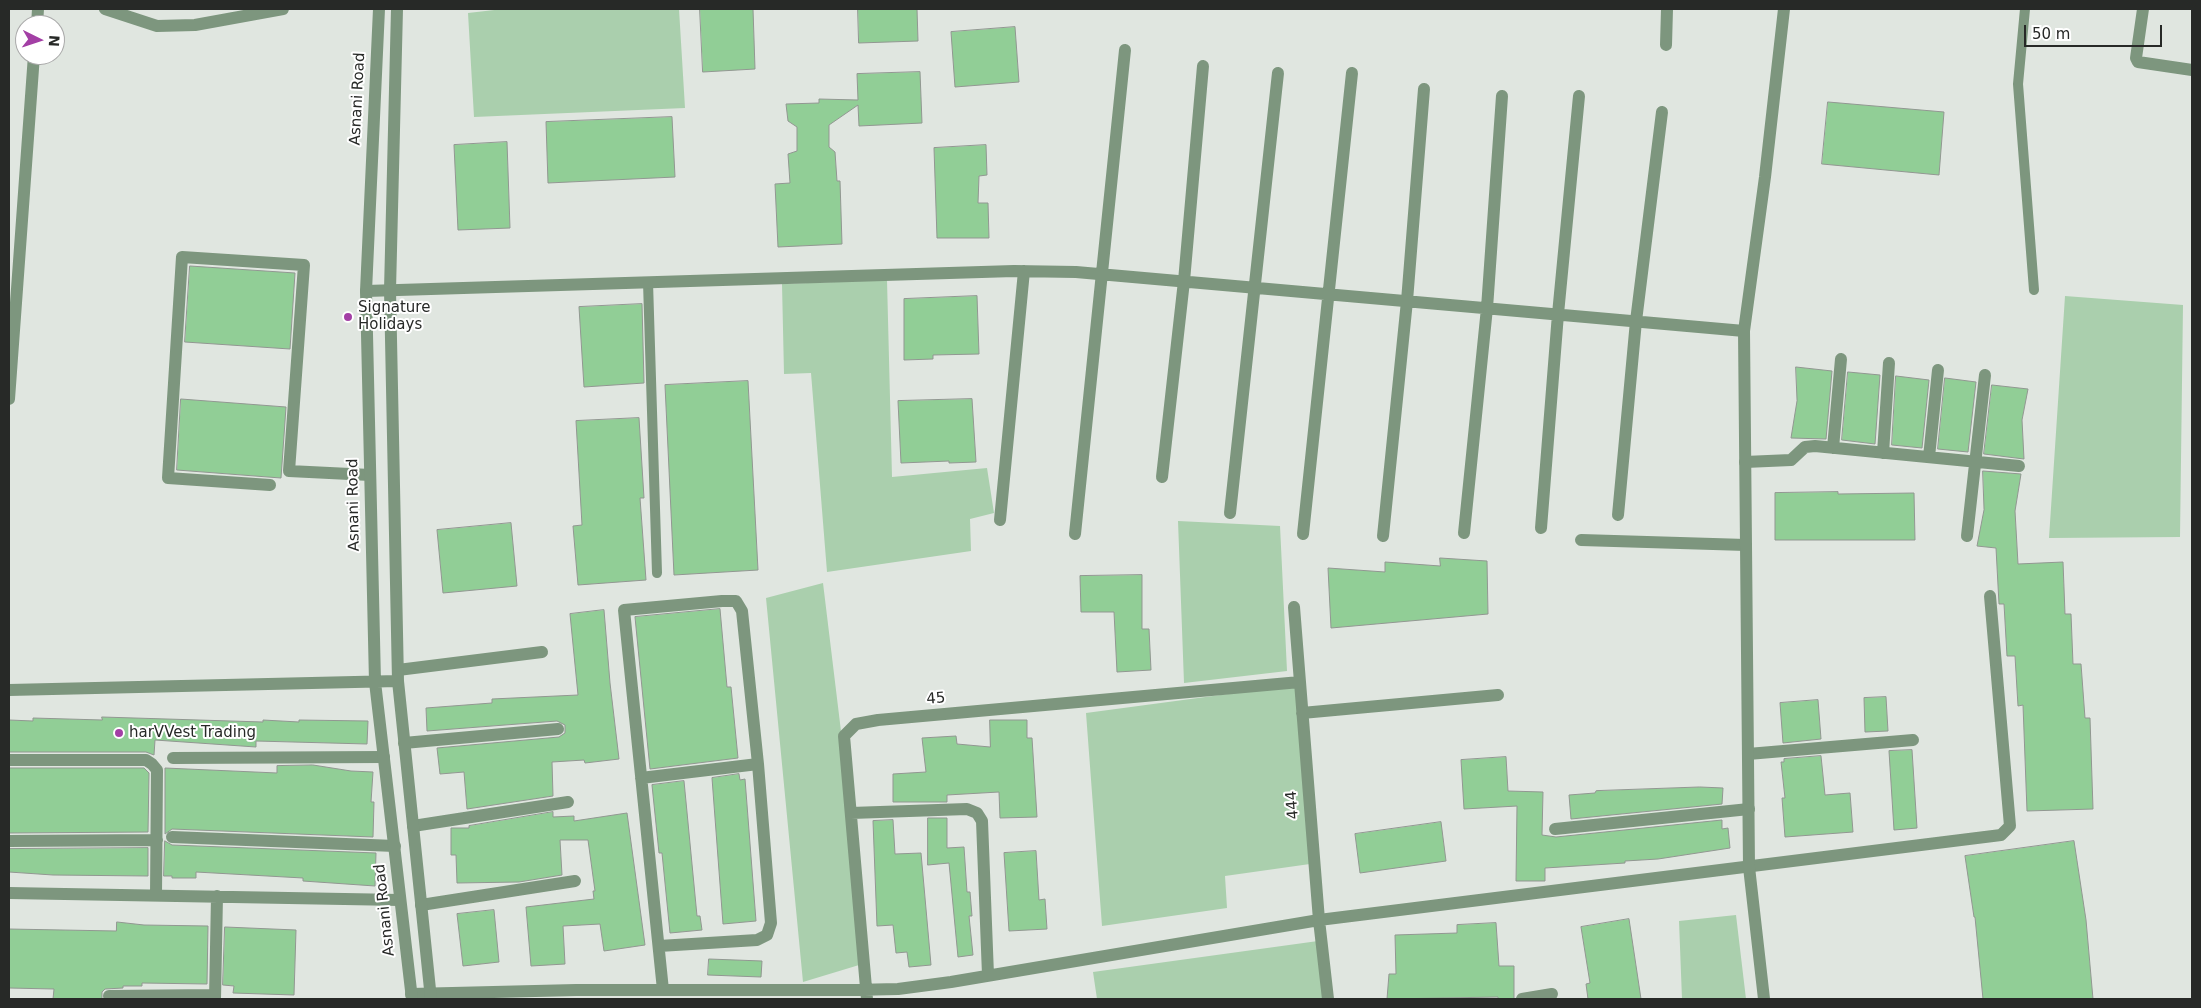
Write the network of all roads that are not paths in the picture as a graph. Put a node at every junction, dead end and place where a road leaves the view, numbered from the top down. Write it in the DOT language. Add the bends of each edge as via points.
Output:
graph roads {
  1 [pos="105,9"];
  2 [pos="283,9"];
  3 [pos="379,9"];
  4 [pos="397,9"];
  5 [pos="1667,9"];
  6 [pos="1784,9"];
  7 [pos="2025,9"];
  8 [pos="2143,9"];
  9 [pos="1666,45"];
  10 [pos="1125,50"];
  11 [pos="33,65"];
  12 [pos="1203,66"];
  13 [pos="2192,70"];
  14 [pos="1352,73"];
  15 [pos="1278,74"];
  16 [pos="1424,89"];
  17 [pos="1502,96"];
  18 [pos="1579,96"];
  19 [pos="1662,112"];
  20 [pos="1024,272"];
  21 [pos="1101,274"];
  22 [pos="1184,281"];
  23 [pos="648,282"];
  24 [pos="1254,287"];
  25 [pos="390,290"];
  26 [pos="2034,290"];
  27 [pos="366,291"];
  28 [pos="1329,294"];
  29 [pos="1407,300"];
  30 [pos="1487,308"];
  31 [pos="1558,314"];
  32 [pos="1636,321"];
  33 [pos="1744,331"];
  34 [pos="12,333"];
  35 [pos="1840,358"];
  36 [pos="1889,363"];
  37 [pos="1938,370"];
  38 [pos="1985,375"];
  39 [pos="9,400"];
  40 [pos="1833,448"];
  41 [pos="1883,453"];
  42 [pos="1929,458"];
  43 [pos="1745,462"];
  44 [pos="1975,462"];
  45 [pos="2019,466"];
  46 [pos="370,475"];
  47 [pos="1162,477"];
  48 [pos="270,485"];
  49 [pos="1230,513"];
  50 [pos="1618,515"];
  51 [pos="1000,520"];
  52 [pos="1541,528"];
  53 [pos="1464,533"];
  54 [pos="1075,534"];
  55 [pos="1303,534"];
  56 [pos="1383,536"];
  57 [pos="1967,536"];
  58 [pos="1581,540"];
  59 [pos="1746,544"];
  60 [pos="658,573"];
  61 [pos="1990,596"];
  62 [pos="1294,607"];
  63 [pos="542,652"];
  64 [pos="398,676"];
  65 [pos="374,682"];
  66 [pos="1300,682"];
  67 [pos="9,690"];
  68 [pos="1498,695"];
  69 [pos="1302,713"];
  70 [pos="558,729"];
  71 [pos="1913,740"];
  72 [pos="404,744"];
  73 [pos="1748,754"];
  74 [pos="384,757"];
  75 [pos="173,758"];
  76 [pos="9,760"];
  77 [pos="758,764"];
  78 [pos="641,778"];
  79 [pos="568,802"];
  80 [pos="1748,809"];
  81 [pos="851,814"];
  82 [pos="413,826"];
  83 [pos="1554,829"];
  84 [pos="172,837"];
  85 [pos="157,840"];
  86 [pos="9,841"];
  87 [pos="395,846"];
  88 [pos="1749,867"];
  89 [pos="575,881"];
  90 [pos="9,893"];
  91 [pos="156,895"];
  92 [pos="217,896"];
  93 [pos="400,900"];
  94 [pos="421,905"];
  95 [pos="1319,920"];
  96 [pos="658,946"];
  97 [pos="988,975"];
  98 [pos="663,990"];
  99 [pos="867,994"];
  100 [pos="1552,994"];
  101 [pos="576,995"];
  102 [pos="109,996"];
  103 [pos="412,996"];
  104 [pos="430,996"];
  105 [pos="215,997"];
  106 [pos="1328,999"];
  107 [pos="1522,999"];
  108 [pos="1764,999"];
  1 -- 2 [label="street" via="157,26 195,26"];
  3 -- 27 [label="street, Asnani Road"];
  4 -- 25 [label="street"];
  5 -- 9 [label="street"];
  6 -- 33 [label="street"];
  7 -- 26 [label="lane" via="2018,84"];
  8 -- 13 [label="street" via="2138,62"];
  10 -- 21 [label="street"];
  11 -- 34 [label="street"];
  12 -- 22 [label="street"];
  14 -- 28 [label="street"];
  15 -- 24 [label="street"];
  16 -- 29 [label="street"];
  17 -- 30 [label="street"];
  18 -- 31 [label="street"];
  19 -- 32 [label="street"];
  20 -- 21 [label="street"];
  20 -- 23 [label="street"];
  20 -- 51 [label="street"];
  21 -- 22 [label="street"];
  21 -- 54 [label="street"];
  22 -- 24 [label="street"];
  22 -- 47 [label="street"];
  23 -- 25 [label="street"];
  23 -- 60 [label="lane"];
  24 -- 28 [label="street"];
  24 -- 49 [label="street"];
  25 -- 27 [label="street"];
  25 -- 64 [label="street"];
  27 -- 46 [label="street, Asnani Road"];
  28 -- 29 [label="street"];
  28 -- 55 [label="street"];
  29 -- 30 [label="street"];
  29 -- 56 [label="street"];
  30 -- 31 [label="street"];
  30 -- 53 [label="street"];
  31 -- 32 [label="street"];
  31 -- 52 [label="street"];
  32 -- 33 [label="street"];
  32 -- 50 [label="street"];
  33 -- 43 [label="street"];
  34 -- 39 [label="street"];
  35 -- 40 [label="street"];
  36 -- 41 [label="street"];
  37 -- 42 [label="street"];
  38 -- 44 [label="street"];
  40 -- 41 [label="street"];
  40 -- 43 [label="street" via="1806,447 1790,460"];
  41 -- 42 [label="street"];
  42 -- 44 [label="street"];
  43 -- 59 [label="street"];
  44 -- 45 [label="street"];
  44 -- 57 [label="street"];
  46 -- 48 [label="street" via="289,471 304,265 182,257 168,478"];
  46 -- 65 [label="street, Asnani Road"];
  58 -- 59 [label="street"];
  59 -- 73 [label="street"];
  61 -- 88 [label="street" via="2010,826 2001,836"];
  62 -- 66 [label="street, 444"];
  63 -- 64 [label="street"];
  64 -- 65 [label="street"];
  64 -- 72 [label="street"];
  65 -- 67 [label="street"];
  65 -- 74 [label="street, Asnani Road"];
  66 -- 69 [label="street, 444"];
  66 -- 81 [label="street, 45" via="856,724 844,736"];
  68 -- 69 [label="street"];
  69 -- 95 [label="street, 444"];
  70 -- 72 [label="street"];
  71 -- 73 [label="street"];
  72 -- 82 [label="street"];
  73 -- 80 [label="street"];
  74 -- 75 [label="street"];
  74 -- 87 [label="street, Asnani Road"];
  76 -- 85 [label="street" via="146,760 157,770"];
  77 -- 78 [label="street"];
  77 -- 78 [label="street" via="742,611 736,602 624,610"];
  77 -- 96 [label="street" via="771,923 767,936 757,940"];
  78 -- 96 [label="street"];
  79 -- 82 [label="street"];
  80 -- 83 [label="street"];
  80 -- 88 [label="street"];
  81 -- 97 [label="street" via="967,809 977,813 982,821"];
  81 -- 99 [label="street, 45"];
  82 -- 94 [label="street"];
  84 -- 87 [label="street"];
  85 -- 86 [label="street"];
  85 -- 91 [label="street"];
  87 -- 93 [label="street, Asnani Road"];
  88 -- 95 [label="street"];
  88 -- 108 [label="street"];
  89 -- 94 [label="street"];
  90 -- 91 [label="street"];
  91 -- 92 [label="street"];
  92 -- 93 [label="street"];
  92 -- 105 [label="street"];
  93 -- 103 [label="street, Asnani Road"];
  94 -- 104 [label="street"];
  95 -- 97 [label="street"];
  95 -- 106 [label="street, 444"];
  96 -- 98 [label="street"];
  97 -- 99 [label="street"];
  98 -- 99 [label="street"];
  98 -- 101 [label="street"];
  100 -- 107 [label="street"];
  101 -- 104 [label="street"];
  102 -- 105 [label="street"];
  103 -- 104 [label="street"];
}
